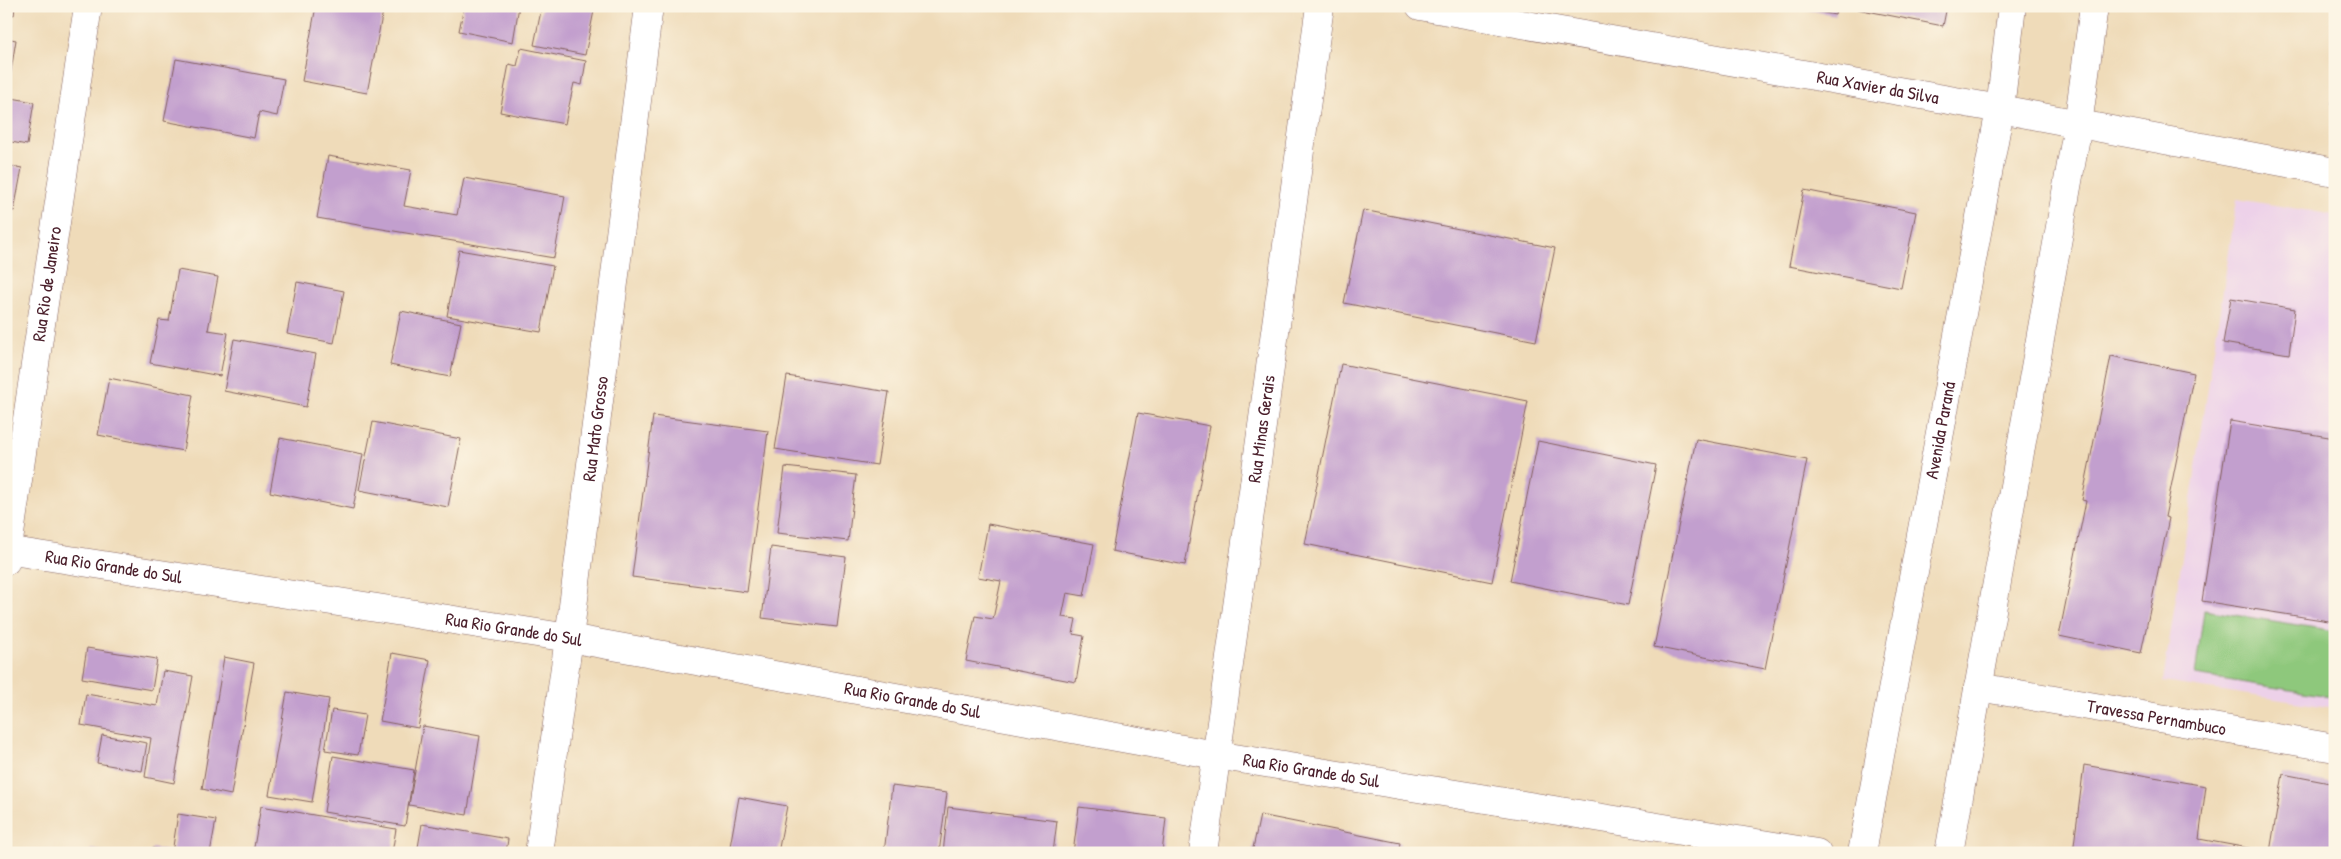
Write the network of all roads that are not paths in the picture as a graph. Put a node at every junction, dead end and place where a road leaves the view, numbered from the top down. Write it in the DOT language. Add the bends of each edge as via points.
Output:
graph roads {
  1 [pos="88,6"];
  2 [pos="648,6"];
  3 [pos="1320,6"];
  4 [pos="1420,6"];
  5 [pos="2012,6"];
  6 [pos="2094,6"];
  7 [pos="2000,109"];
  8 [pos="2078,125"];
  9 [pos="2335,172"];
  10 [pos="7,554"];
  11 [pos="569,638"];
  12 [pos="1978,687"];
  13 [pos="2335,748"];
  14 [pos="1216,755"];
  15 [pos="539,853"];
  16 [pos="1203,853"];
  17 [pos="1817,853"];
  18 [pos="1862,853"];
  19 [pos="1949,853"];
  1 -- 10 [label="street, Rua Rio de Janeiro"];
  2 -- 11 [label="street, Rua Mato Grosso"];
  3 -- 14 [label="street, Rua Minas Gerais"];
  4 -- 7 [label="street, Rua Xavier da Silva"];
  5 -- 7 [label="street, Avenida Paraná"];
  6 -- 8 [label="street"];
  7 -- 8 [label="street, Rua Xavier da Silva"];
  7 -- 18 [label="street, Avenida Paraná"];
  8 -- 9 [label="street, Rua Xavier da Silva"];
  8 -- 12 [label="street"];
  10 -- 11 [label="street, Rua Rio Grande do Sul"];
  11 -- 14 [label="street, Rua Rio Grande do Sul"];
  11 -- 15 [label="street, Rua Mato Grosso"];
  12 -- 13 [label="street, Travessa Pernambuco"];
  12 -- 19 [label="street"];
  14 -- 16 [label="street, Rua Minas Gerais"];
  14 -- 17 [label="street, Rua Rio Grande do Sul"];
}
